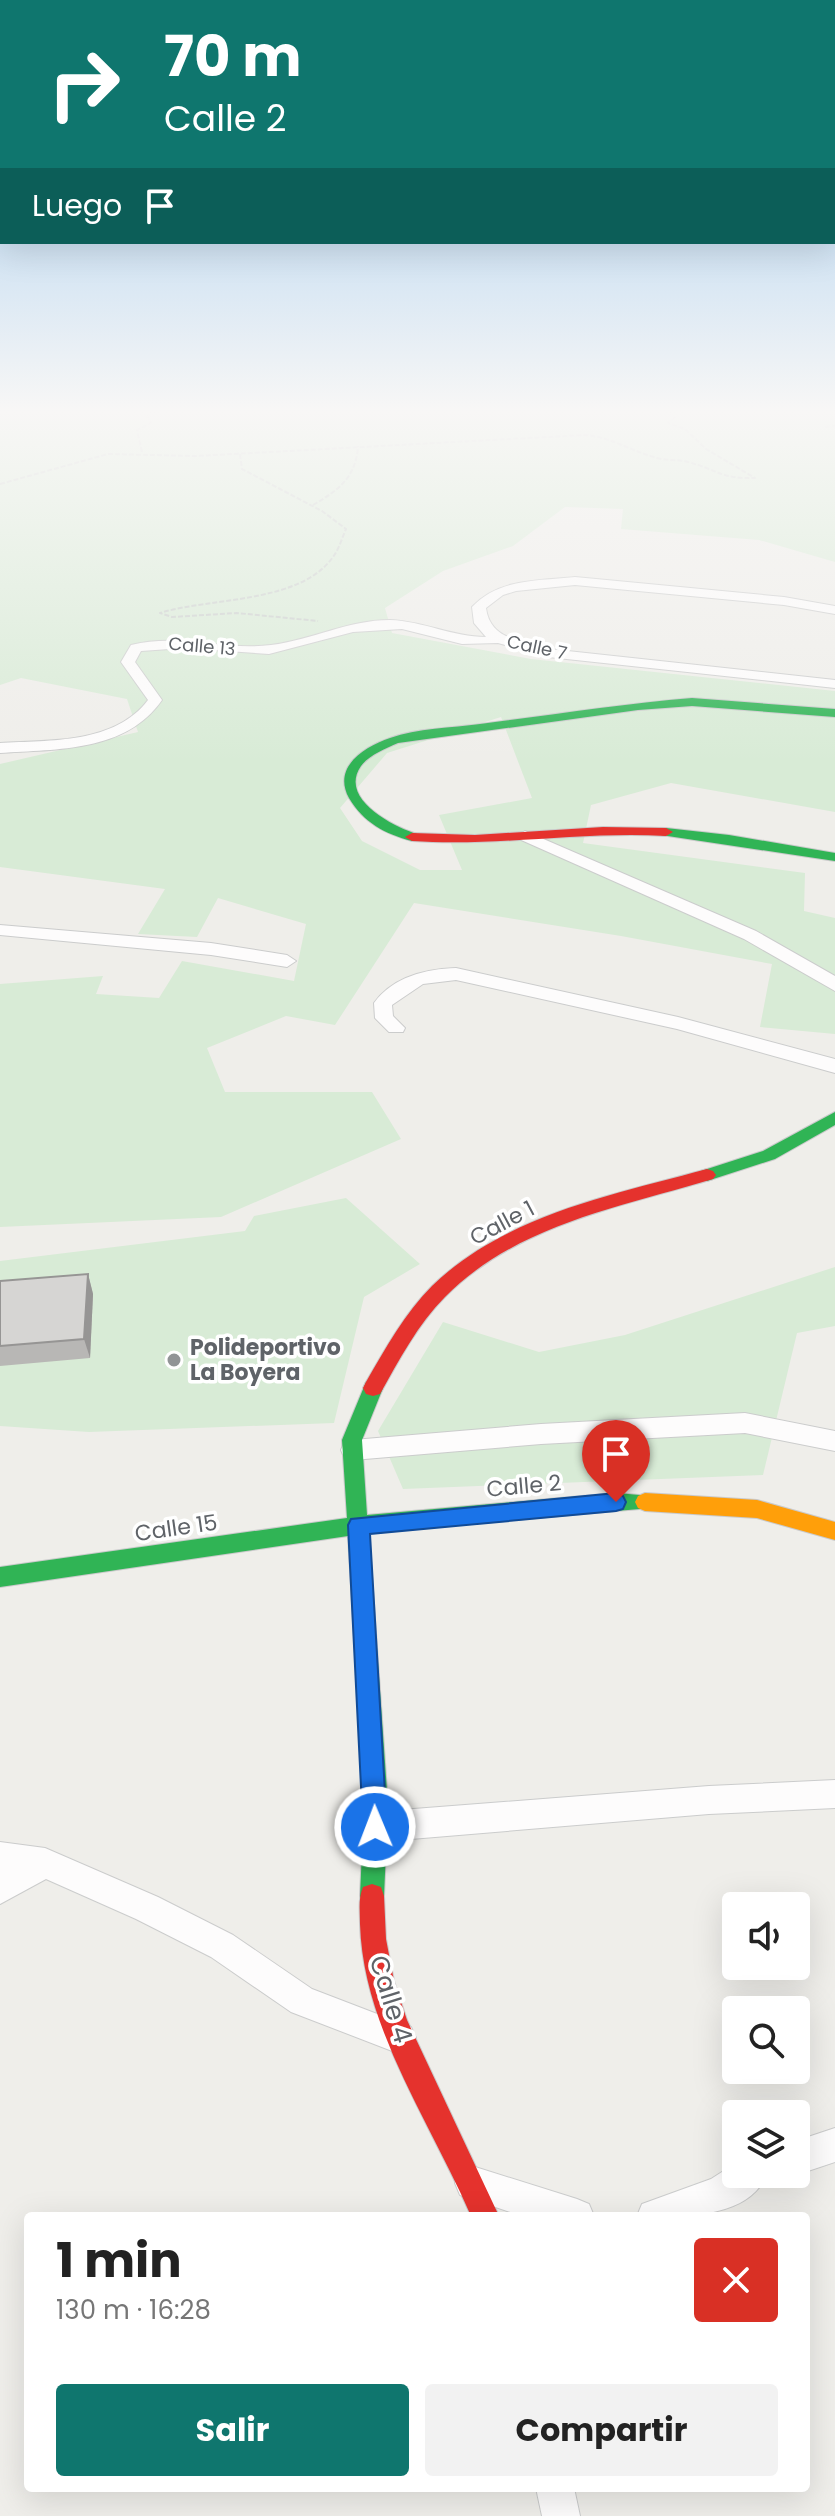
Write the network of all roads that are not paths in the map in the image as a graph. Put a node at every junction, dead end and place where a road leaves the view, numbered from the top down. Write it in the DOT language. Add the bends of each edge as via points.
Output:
graph roads {
  1 [pos="835,610"];
  2 [pos="498,639"];
  3 [pos="835,684"];
  4 [pos="835,713"];
  5 [pos="0,748"];
  6 [pos="525,836"];
  7 [pos="835,857"];
  8 [pos="0,930"];
  9 [pos="287,961"];
  10 [pos="835,985"];
  11 [pos="396,1028"];
  12 [pos="835,1066"];
  13 [pos="835,1118"];
  14 [pos="835,1441"];
  15 [pos="353,1450"];
  16 [pos="359,1525"];
  17 [pos="835,1531"];
  18 [pos="0,1577"];
  19 [pos="835,1794"];
  20 [pos="375,1827"];
  21 [pos="0,1857"];
  22 [pos="45,1863"];
  23 [pos="0,1889"];
  24 [pos="400,2038"];
  25 [pos="835,2145"];
  26 [pos="810,2153"];
  27 [pos="472,2183"];
  28 [pos="728,2188"];
  29 [pos="483,2212"];
  30 [pos="564,2212"];
  31 [pos="665,2212"];
  32 [pos="556,2492"];
  33 [pos="561,2516"];
  1 -- 2 [label="street, Calle 7" via="575,581 536,583 498,592 479,607 481,623"];
  2 -- 3 [label="street, Calle 7" via="548,653"];
  2 -- 5 [label="street, Calle 13" via="472,641 424,629 367,625 268,650 156,642 136,648 128,662 155,700 147,715 128,728 97,737"];
  4 -- 6 [label="street" via="721,703 638,706 395,740 368,752 352,769 349,783 360,805 383,827 414,838"];
  6 -- 7 [label="street" via="632,829"];
  6 -- 10 [label="street" via="738,930"];
  8 -- 9 [label="street"];
  11 -- 12 [label="street" via="384,1018 383,1003 396,990 429,974 456,974 678,1023"];
  13 -- 15 [label="street, Calle 1" via="760,1160 557,1221 480,1261 442,1288 411,1325 357,1416"];
  14 -- 15 [label="street" via="745,1423"];
  15 -- 16 [label="street, Calle 1"];
  16 -- 17 [label="street, Calle 2" via="616,1502 676,1502 757,1509"];
  16 -- 18 [label="street, Calle 15"];
  16 -- 20 [label="street, Calle 4"];
  19 -- 20 [label="street"];
  20 -- 24 [label="street, Calle 4" via="371,1907 378,1972"];
  21 -- 22 [label="street"];
  22 -- 23 [label="street"];
  22 -- 24 [label="street" via="222,1946 302,2001"];
  24 -- 27 [label="street, Calle 4"];
  25 -- 26 [label="street"];
  27 -- 29 [label="street, Calle 4"];
  27 -- 30 [label="street"];
  28 -- 31 [label="street"];
  32 -- 33 [label="street"];
}
